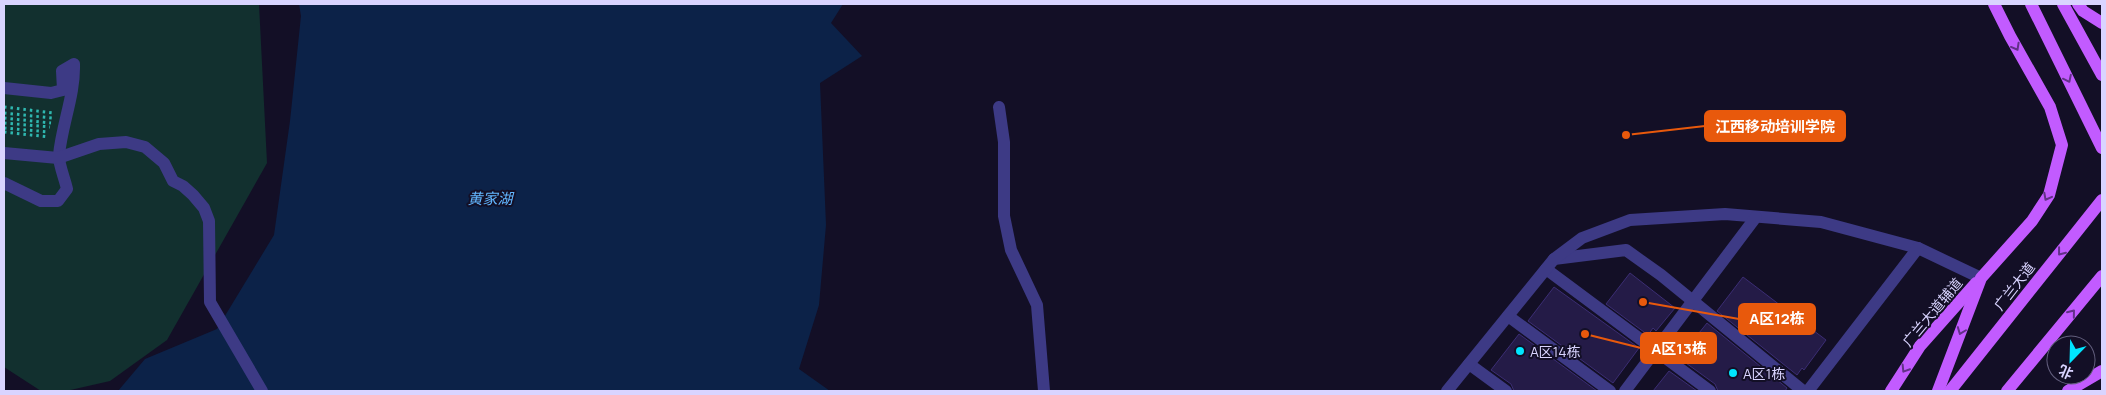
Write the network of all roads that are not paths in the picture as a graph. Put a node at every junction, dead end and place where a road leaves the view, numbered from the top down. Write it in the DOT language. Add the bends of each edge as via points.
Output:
graph roads {
  1 [pos="1994,4"];
  2 [pos="2031,4"];
  3 [pos="2063,4"];
  4 [pos="2078,4"];
  5 [pos="2102,24"];
  6 [pos="2102,74"];
  7 [pos="4,88"];
  8 [pos="999,107"];
  9 [pos="2102,148"];
  10 [pos="4,153"];
  11 [pos="58,158"];
  12 [pos="4,183"];
  13 [pos="2102,200"];
  14 [pos="1756,217"];
  15 [pos="1918,248"];
  16 [pos="1550,264"];
  17 [pos="2102,276"];
  18 [pos="1981,278"];
  19 [pos="1693,301"];
  20 [pos="1508,316"];
  21 [pos="1655,351"];
  22 [pos="1469,364"];
  23 [pos="2102,371"];
  24 [pos="2072,390"];
  25 [pos="262,391"];
  26 [pos="1044,391"];
  27 [pos="1447,391"];
  28 [pos="1506,391"];
  29 [pos="1610,391"];
  30 [pos="1624,391"];
  31 [pos="1710,391"];
  32 [pos="1803,391"];
  33 [pos="1808,391"];
  34 [pos="1892,391"];
  35 [pos="1938,391"];
  36 [pos="1950,391"];
  37 [pos="2007,391"];
  1 -- 18 [label="main road, 广兰大道辅道, one-way" via="2050,107 2062,145 2049,195 2032,221"];
  2 -- 9 [label="main road, one-way"];
  3 -- 6 [label="main road"];
  4 -- 5 [label="main road"];
  7 -- 11 [label="street" via="51,93 63,90 62,71 74,64 75,80"];
  8 -- 26 [label="street" via="1004,142 1004,216 1011,250 1037,305"];
  10 -- 11 [label="street"];
  11 -- 12 [label="street" via="67,189 58,201 41,201"];
  11 -- 25 [label="street" via="99,144 126,142 145,147 164,163 173,181 183,186 204,208 209,220 210,302"];
  13 -- 36 [label="main road, 广兰大道, one-way"];
  14 -- 15 [label="street" via="1821,222"];
  14 -- 16 [label="street" via="1725,214 1630,220 1582,238"];
  14 -- 19 [label="street"];
  15 -- 18 [label="street"];
  15 -- 33 [label="street"];
  16 -- 19 [label="street" via="1626,250"];
  16 -- 20 [label="street"];
  16 -- 21 [label="street"];
  37 -- 17 [label="main road, one-way"];
  18 -- 34 [label="main road, 广兰大道辅道, one-way" via="1920,346"];
  18 -- 35 [label="main road, one-way"];
  19 -- 21 [label="street"];
  19 -- 32 [label="street"];
  20 -- 22 [label="street"];
  20 -- 29 [label="street"];
  21 -- 30 [label="street"];
  21 -- 31 [label="street"];
  22 -- 27 [label="street"];
  22 -- 28 [label="street"];
  23 -- 24 [label="main road"];
}
